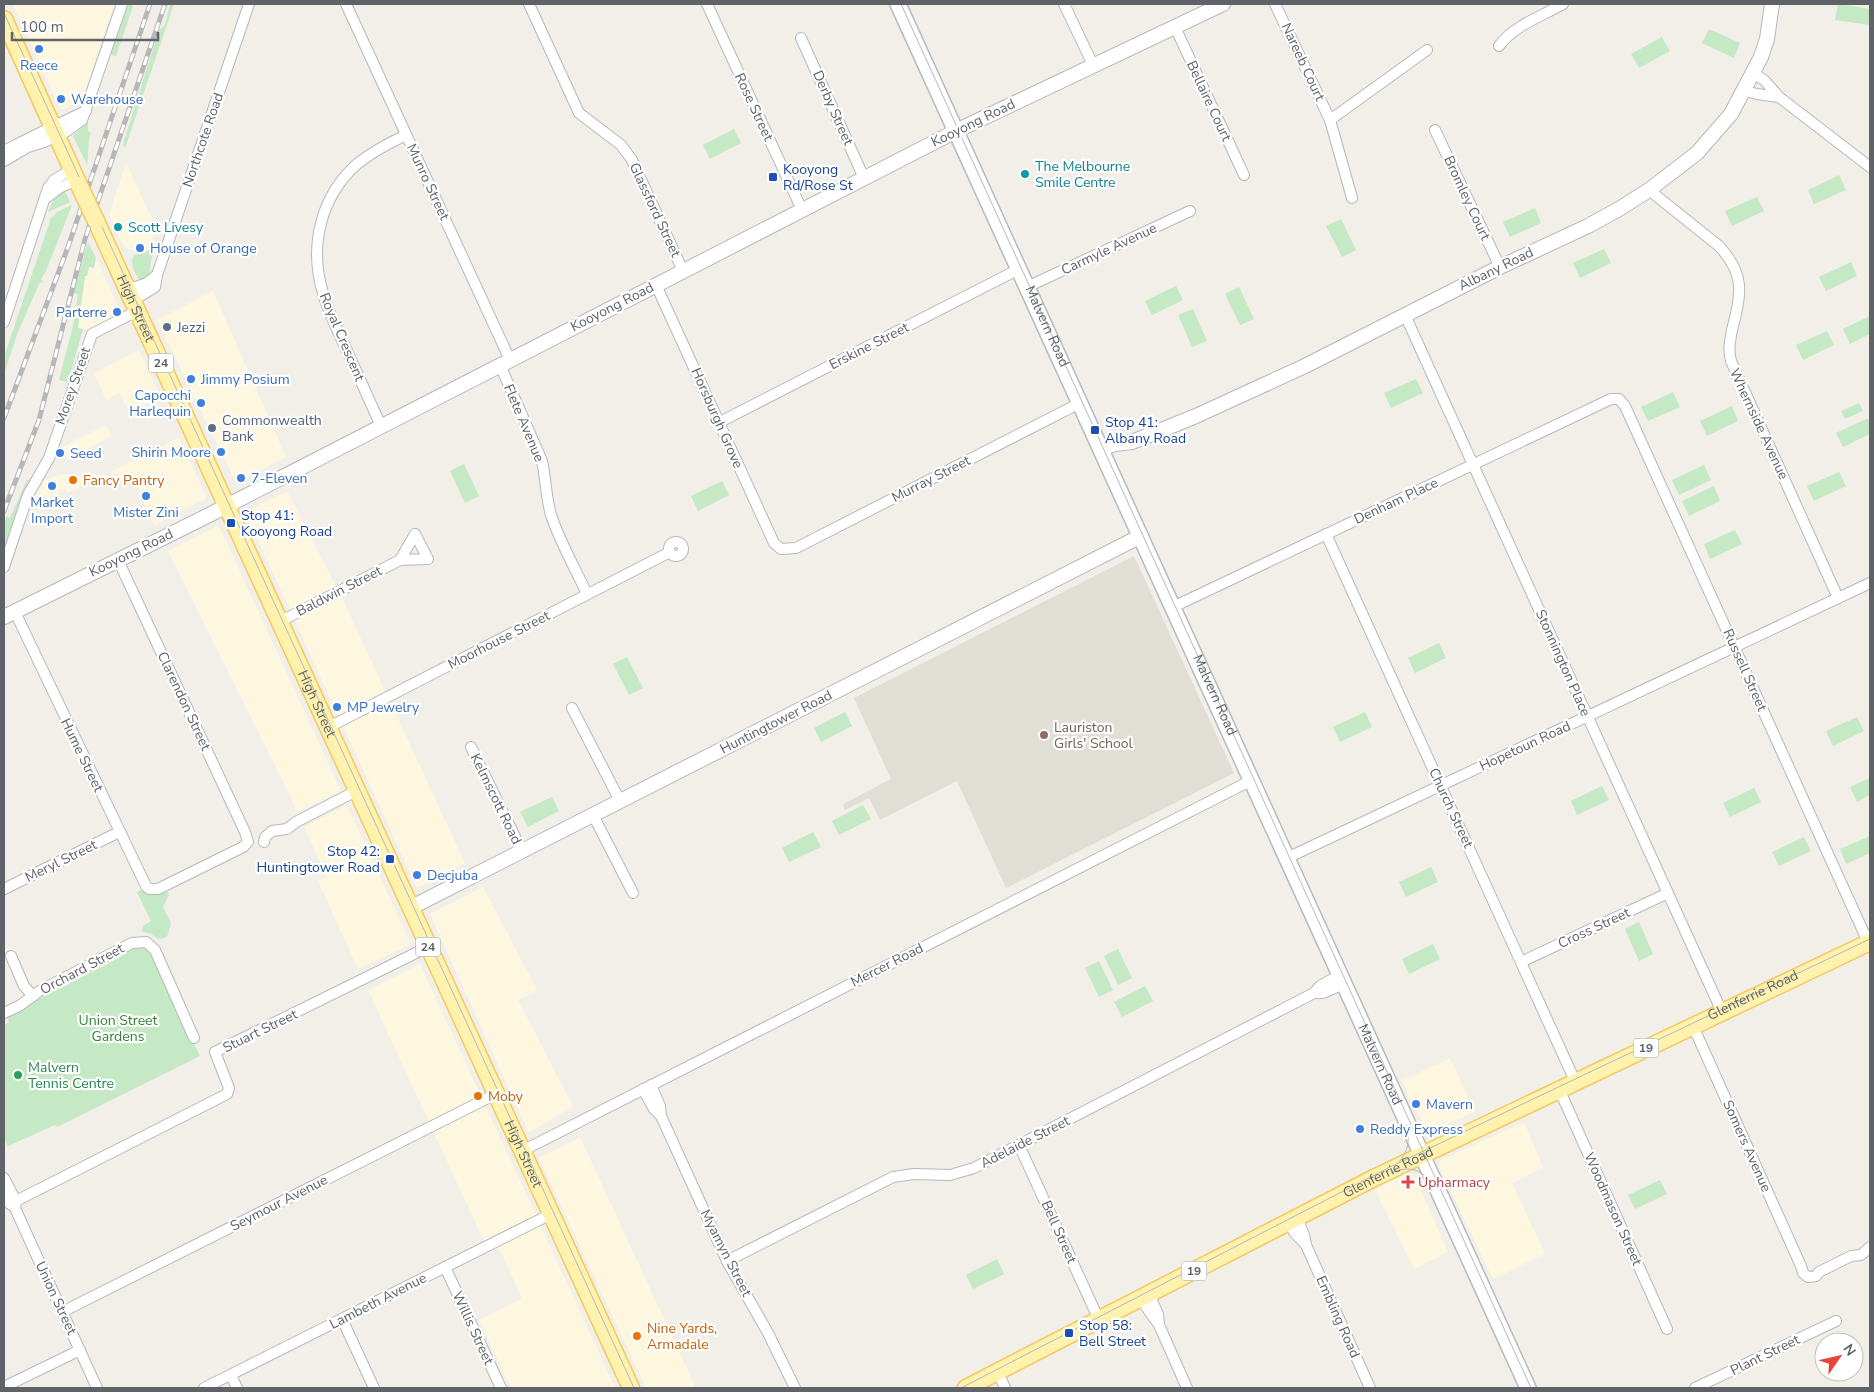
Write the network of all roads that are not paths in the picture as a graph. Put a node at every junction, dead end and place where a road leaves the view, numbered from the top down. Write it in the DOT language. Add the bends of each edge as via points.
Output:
graph roads {
  1 [pos="122,4"];
  2 [pos="249,4"];
  3 [pos="346,4"];
  4 [pos="529,4"];
  5 [pos="707,4"];
  6 [pos="898,4"];
  7 [pos="1064,4"];
  8 [pos="1223,4"];
  9 [pos="1275,4"];
  10 [pos="1563,4"];
  11 [pos="1772,4"];
  12 [pos="4,19"];
  13 [pos="1175,27"];
  14 [pos="801,38"];
  15 [pos="1499,46"];
  16 [pos="1427,50"];
  17 [pos="1093,65"];
  18 [pos="1754,73"];
  19 [pos="1745,91"];
  20 [pos="1779,96"];
  21 [pos="1330,120"];
  22 [pos="1435,130"];
  23 [pos="55,131"];
  24 [pos="956,131"];
  25 [pos="406,135"];
  26 [pos="4,151"];
  27 [pos="4,161"];
  28 [pos="1870,167"];
  29 [pos="1244,175"];
  30 [pos="76,178"];
  31 [pos="864,178"];
  32 [pos="1649,190"];
  33 [pos="1352,198"];
  34 [pos="802,210"];
  35 [pos="1190,210"];
  36 [pos="1500,266"];
  37 [pos="1019,269"];
  38 [pos="683,271"];
  39 [pos="656,285"];
  40 [pos="1027,288"];
  41 [pos="132,301"];
  42 [pos="1405,315"];
  43 [pos="4,322"];
  44 [pos="505,362"];
  45 [pos="1619,399"];
  46 [pos="1080,403"];
  47 [pos="718,422"];
  48 [pos="381,426"];
  49 [pos="1103,454"];
  50 [pos="1473,464"];
  51 [pos="226,506"];
  52 [pos="1326,534"];
  53 [pos="1141,536"];
  54 [pos="781,549"];
  55 [pos="670,552"];
  56 [pos="118,560"];
  57 [pos="400,560"];
  58 [pos="4,567"];
  59 [pos="1870,583"];
  60 [pos="587,594"];
  61 [pos="1838,598"];
  62 [pos="1173,606"];
  63 [pos="8,613"];
  64 [pos="279,622"];
  65 [pos="1734,648"];
  66 [pos="572,708"];
  67 [pos="1588,717"];
  68 [pos="328,728"];
  69 [pos="471,748"];
  70 [pos="1252,780"];
  71 [pos="1440,786"];
  72 [pos="356,791"];
  73 [pos="620,801"];
  74 [pos="593,815"];
  75 [pos="119,832"];
  76 [pos="264,842"];
  77 [pos="522,851"];
  78 [pos="1287,858"];
  79 [pos="4,889"];
  80 [pos="158,889"];
  81 [pos="633,893"];
  82 [pos="1668,893"];
  83 [pos="410,908"];
  84 [pos="1869,942"];
  85 [pos="428,947"];
  86 [pos="11,956"];
  87 [pos="1521,962"];
  88 [pos="1342,979"];
  89 [pos="32,996"];
  90 [pos="1722,1012"];
  91 [pos="4,1013"];
  92 [pos="1692,1026"];
  93 [pos="194,1038"];
  94 [pos="1575,1081"];
  95 [pos="647,1087"];
  96 [pos="1559,1089"];
  97 [pos="496,1094"];
  98 [pos="1020,1145"];
  99 [pos="522,1151"];
  100 [pos="1422,1155"];
  101 [pos="4,1178"];
  102 [pos="4,1192"];
  103 [pos="14,1205"];
  104 [pos="550,1214"];
  105 [pos="1293,1220"];
  106 [pos="1870,1247"];
  107 [pos="727,1260"];
  108 [pos="445,1267"];
  109 [pos="1145,1296"];
  110 [pos="62,1312"];
  111 [pos="342,1319"];
  112 [pos="1099,1320"];
  113 [pos="1836,1321"];
  114 [pos="1667,1329"];
  115 [pos="80,1350"];
  116 [pos="998,1372"];
  117 [pos="231,1375"];
  118 [pos="4,1387"];
  119 [pos="97,1388"];
  120 [pos="204,1388"];
  121 [pos="237,1388"];
  122 [pos="374,1388"];
  123 [pos="501,1388"];
  124 [pos="631,1388"];
  125 [pos="796,1388"];
  126 [pos="966,1388"];
  127 [pos="1005,1388"];
  128 [pos="1187,1388"];
  129 [pos="1370,1388"];
  130 [pos="1528,1388"];
  131 [pos="1695,1388"];
  1 -- 23 [label="street" via="86,111"];
  2 -- 41 [label="street, Northcote Road" via="158,275"];
  3 -- 25 [label="street, Munro Street"];
  4 -- 38 [label="street, Glassford Street" via="579,113 620,145 632,160"];
  5 -- 34 [label="street, Rose Street"];
  6 -- 24 [label="main road, Malvern Road"];
  7 -- 17 [label="street"];
  8 -- 13 [label="street, Kooyong Road"];
  9 -- 21 [label="street, Nareeb Court"];
  10 -- 15 [label="street" via="1509,34"];
  11 -- 18 [label="street, Albany Road" via="1767,39"];
  12 -- 23 [label="main road, High Street / 24"];
  13 -- 17 [label="street, Kooyong Road"];
  13 -- 29 [label="street, Bellaire Court"];
  14 -- 31 [label="street, Derby Street"];
  16 -- 21 [label="street, Nareeb Court"];
  17 -- 24 [label="street, Kooyong Road"];
  18 -- 19 [label="street, Albany Road"];
  18 -- 20 [label="street"];
  19 -- 20 [label="street"];
  19 -- 32 [label="street, Albany Road" via="1731,114 1697,153"];
  20 -- 28 [label="street"];
  21 -- 33 [label="street, Nareeb Court"];
  22 -- 36 [label="street, Bromley Court"];
  23 -- 26 [label="street"];
  23 -- 27 [label="street" via="44,142"];
  23 -- 30 [label="main road, High Street / 24"];
  24 -- 31 [label="street, Kooyong Road"];
  24 -- 37 [label="main road, Malvern Road"];
  25 -- 44 [label="street, Munro Street"];
  25 -- 48 [label="street, Royal Crescent" via="366,158 344,178 324,211 317,243 318,273 329,313"];
  30 -- 41 [label="main road, High Street / 24, bridge"];
  30 -- 43 [label="street" via="51,183"];
  31 -- 34 [label="street, Kooyong Road"];
  32 -- 36 [label="street, Albany Road" via="1588,226"];
  32 -- 61 [label="street, Whernside Avenue" via="1719,246 1733,265 1740,297 1729,348 1731,361"];
  34 -- 38 [label="street, Kooyong Road"];
  35 -- 40 [label="street, Carmyle Avenue"];
  36 -- 42 [label="street, Albany Road"];
  37 -- 40 [label="main road, Malvern Road"];
  37 -- 47 [label="street, Erskine Street"];
  38 -- 39 [label="street, Kooyong Road"];
  39 -- 44 [label="street, Kooyong Road"];
  39 -- 47 [label="street, Horsburgh Grove"];
  40 -- 46 [label="main road, Malvern Road"];
  41 -- 51 [label="main road, High Street / 24"];
  41 -- 58 [label="street, Morey Street" via="92,334 49,458 30,489"];
  42 -- 49 [label="street, Albany Road" via="1251,392 1132,442 1125,448"];
  42 -- 50 [label="street, Stonnington Place"];
  44 -- 48 [label="street, Kooyong Road"];
  44 -- 60 [label="street, Flete Avenue" via="542,461 552,516"];
  45 -- 50 [label="street, Denham Place" via="1611,399"];
  45 -- 65 [label="street, Russell Street" via="1625,406"];
  46 -- 49 [label="main road, Malvern Road"];
  46 -- 54 [label="street, Murray Street" via="796,548"];
  47 -- 54 [label="street, Horsburgh Grove" via="774,543"];
  48 -- 51 [label="street, Kooyong Road"];
  49 -- 53 [label="main road, Malvern Road"];
  50 -- 52 [label="street, Denham Place"];
  50 -- 67 [label="street, Stonnington Place"];
  51 -- 56 [label="street, Kooyong Road"];
  51 -- 64 [label="main road, High Street / 24"];
  52 -- 62 [label="street, Denham Place"];
  52 -- 71 [label="street, Church Street"];
  53 -- 62 [label="main road, Malvern Road"];
  53 -- 73 [label="street, Huntingtower Road"];
  55 -- 60 [label="street, Moorhouse Street"];
  56 -- 63 [label="street, Kooyong Road"];
  56 -- 80 [label="street, Clarendon Street" via="248,842"];
  57 -- 64 [label="street, Baldwin Street"];
  59 -- 61 [label="street, Hopetoun Road"];
  60 -- 68 [label="street, Moorhouse Street"];
  61 -- 65 [label="street, Hopetoun Road"];
  62 -- 70 [label="main road, Malvern Road"];
  63 -- 75 [label="street, Hume Street"];
  64 -- 68 [label="main road, High Street / 24"];
  65 -- 67 [label="street, Hopetoun Road"];
  65 -- 84 [label="street, Russell Street"];
  66 -- 73 [label="street"];
  67 -- 71 [label="street, Hopetoun Road"];
  67 -- 82 [label="street, Stonnington Place"];
  68 -- 72 [label="main road, High Street / 24"];
  69 -- 77 [label="street, Kelmscott Road"];
  70 -- 78 [label="main road, Malvern Road"];
  70 -- 95 [label="street, Mercer Road"];
  71 -- 78 [label="street, Hopetoun Road"];
  71 -- 87 [label="street, Church Street"];
  72 -- 76 [label="street" via="287,828 272,831"];
  72 -- 83 [label="main road, High Street / 24"];
  73 -- 74 [label="street, Huntingtower Road"];
  74 -- 77 [label="street, Huntingtower Road"];
  74 -- 81 [label="street"];
  75 -- 79 [label="street, Meryl Street"];
  75 -- 80 [label="street, Hume Street" via="143,882 149,889"];
  77 -- 83 [label="street, Huntingtower Road"];
  78 -- 88 [label="main road, Malvern Road"];
  82 -- 87 [label="street, Cross Street"];
  82 -- 90 [label="street, Stonnington Place"];
  83 -- 85 [label="main road, High Street / 24"];
  84 -- 90 [label="main road, Glenferrie Road / 19"];
  85 -- 97 [label="main road, High Street / 24"];
  85 -- 103 [label="street, Stuart Street" via="215,1052 228,1084 227,1094"];
  86 -- 89 [label="street"];
  87 -- 94 [label="street, Church Street"];
  88 -- 98 [label="street, Adelaide Street" via="1323,992 1314,993"];
  88 -- 100 [label="main road, Malvern Road"];
  89 -- 91 [label="street, Orchard Street"];
  89 -- 93 [label="street, Orchard Street" via="132,942 146,942 155,950"];
  90 -- 92 [label="main road, Glenferrie Road / 19"];
  92 -- 94 [label="main road, Glenferrie Road / 19"];
  92 -- 106 [label="street, Somers Avenue" via="1803,1273 1816,1276 1851,1256 1861,1255"];
  94 -- 96 [label="main road, Glenferrie Road / 19"];
  95 -- 99 [label="street, Mercer Road"];
  95 -- 107 [label="street, Myamyn Street" via="660,1106 661,1116"];
  96 -- 100 [label="main road, Glenferrie Road / 19"];
  96 -- 114 [label="street, Woodmason Street"];
  97 -- 99 [label="main road, High Street / 24"];
  97 -- 110 [label="street, Seymour Avenue"];
  98 -- 107 [label="street, Adelaide Street" via="959,1173 893,1177"];
  98 -- 112 [label="street, Bell Street"];
  99 -- 104 [label="main road, High Street / 24"];
  100 -- 105 [label="main road, Glenferrie Road / 19"];
  100 -- 130 [label="main road, Malvern Road"];
  101 -- 103 [label="street, Union Street"];
  102 -- 103 [label="street, Union Street"];
  103 -- 110 [label="street, Union Street"];
  104 -- 108 [label="street, Lambeth Avenue"];
  104 -- 124 [label="main road, High Street / 24"];
  105 -- 109 [label="main road, Glenferrie Road / 19"];
  105 -- 129 [label="street, Embling Road" via="1294,1232 1306,1246"];
  107 -- 125 [label="street, Myamyn Street"];
  108 -- 111 [label="street, Lambeth Avenue"];
  108 -- 123 [label="street, Willis Street"];
  109 -- 112 [label="main road, Glenferrie Road / 19"];
  109 -- 128 [label="street"];
  110 -- 115 [label="street, Union Street"];
  111 -- 117 [label="street, Lambeth Avenue"];
  111 -- 122 [label="street"];
  112 -- 116 [label="main road, Glenferrie Road / 19"];
  113 -- 131 [label="street, Plant Street"];
  115 -- 118 [label="street"];
  115 -- 119 [label="street, Union Street"];
  116 -- 126 [label="main road, Glenferrie Road / 19"];
  116 -- 127 [label="street"];
  117 -- 120 [label="street, Lambeth Avenue"];
  117 -- 121 [label="street"];
}
